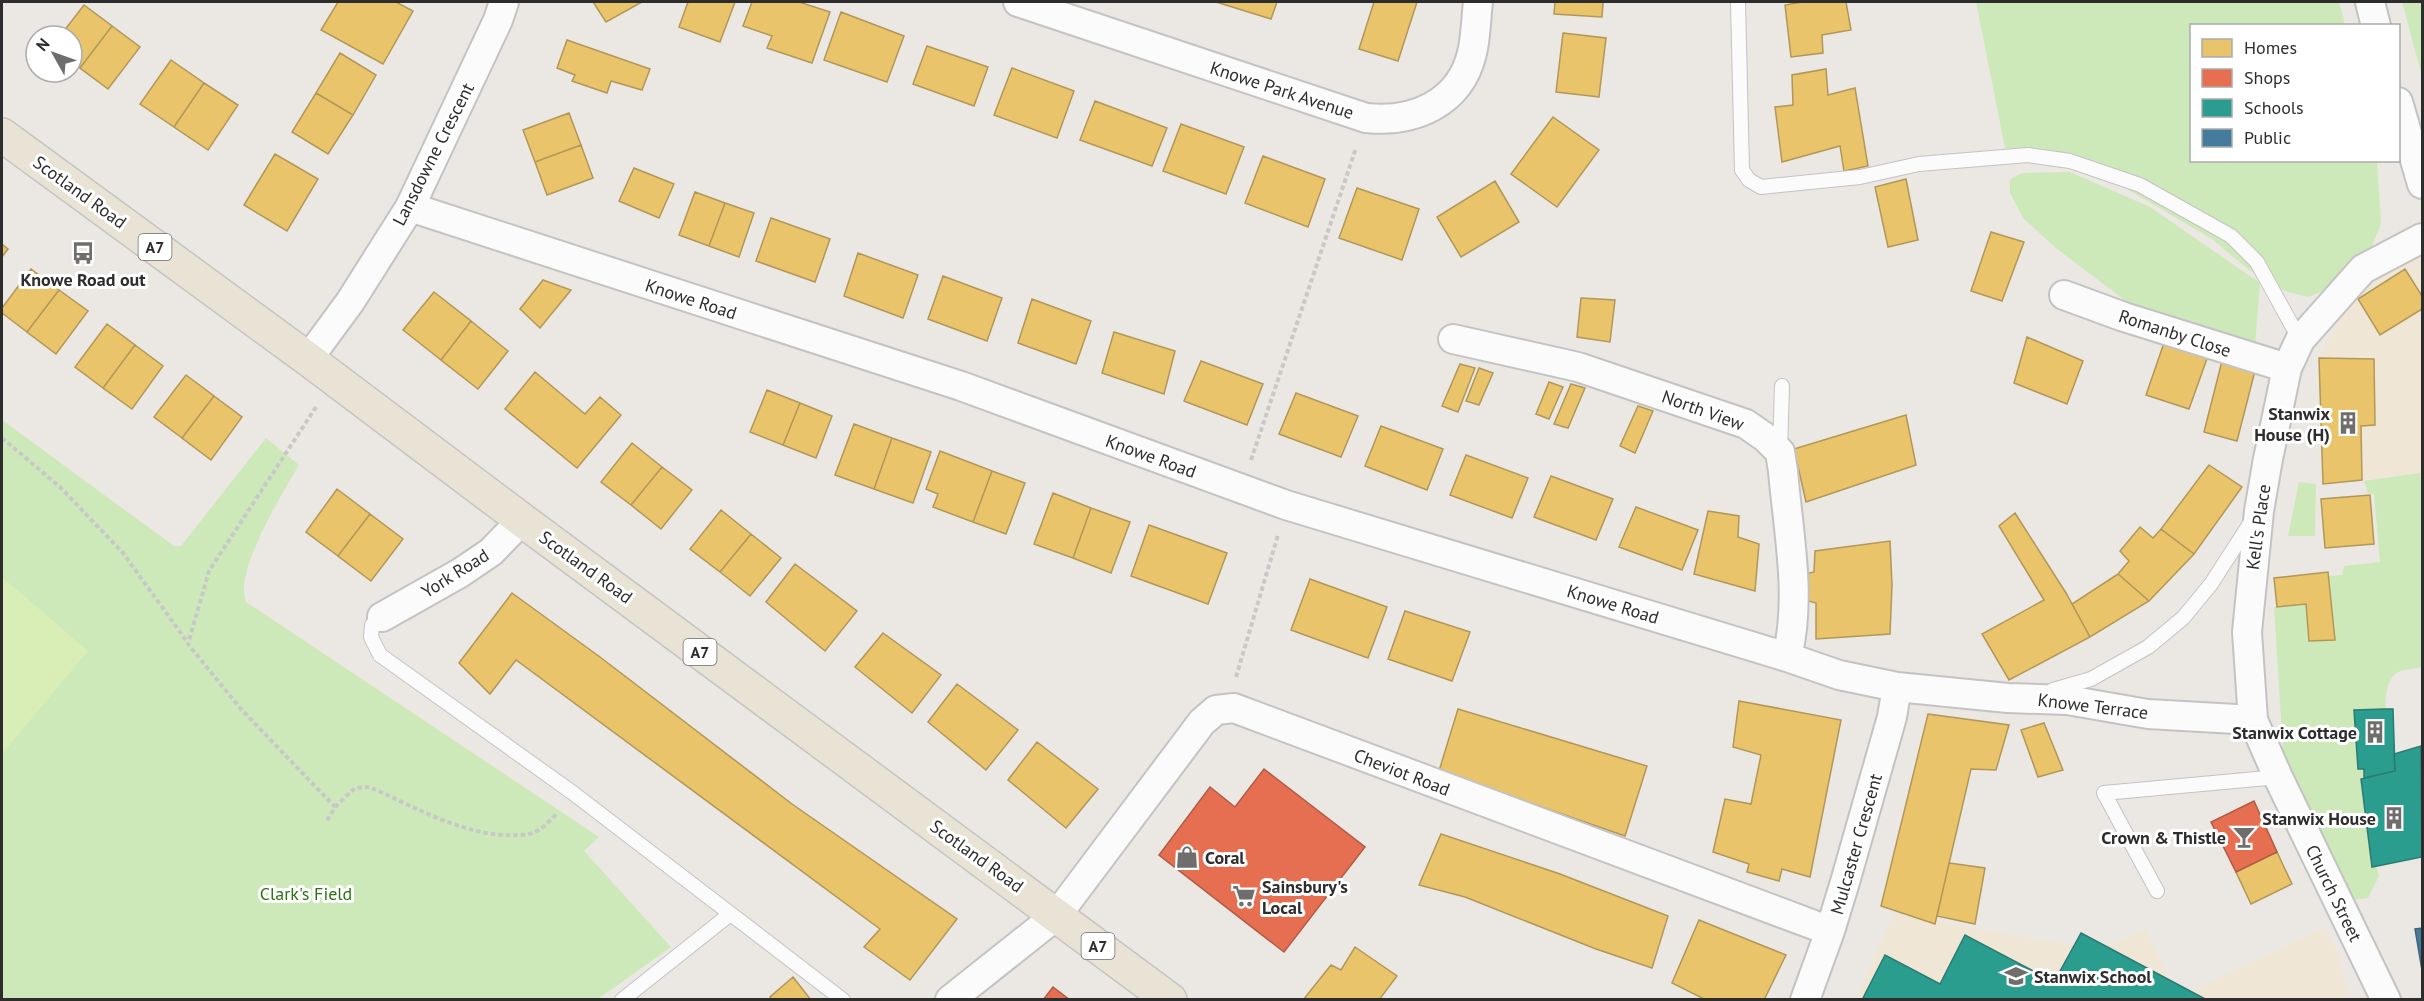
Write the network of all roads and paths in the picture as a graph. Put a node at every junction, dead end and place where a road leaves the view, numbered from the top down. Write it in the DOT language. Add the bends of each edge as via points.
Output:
graph roads {
  1 [pos="504,2"];
  2 [pos="1018,2"];
  3 [pos="1478,2"];
  4 [pos="1738,2"];
  5 [pos="2370,2"];
  6 [pos="2376,24"];
  7 [pos="2400,109"];
  8 [pos="1366,118"];
  9 [pos="2,135"];
  10 [pos="2422,184"];
  11 [pos="410,207"];
  12 [pos="2422,238"];
  13 [pos="2064,295"];
  14 [pos="1453,339"];
  15 [pos="2300,340"];
  16 [pos="308,359"];
  17 [pos="2288,368"];
  18 [pos="334,378"];
  19 [pos="1782,386"];
  20 [pos="2,438"];
  21 [pos="1780,452"];
  22 [pos="1241,489"];
  23 [pos="1287,505"];
  24 [pos="2259,511"];
  25 [pos="522,520"];
  26 [pos="382,617"];
  27 [pos="188,644"];
  28 [pos="1787,657"];
  29 [pos="1897,687"];
  30 [pos="2008,698"];
  31 [pos="1234,708"];
  32 [pos="2253,720"];
  33 [pos="2278,777"];
  34 [pos="573,793"];
  35 [pos="335,807"];
  36 [pos="327,821"];
  37 [pos="2157,891"];
  38 [pos="729,915"];
  39 [pos="1057,915"];
  40 [pos="1830,931"];
  41 [pos="622,999"];
  42 [pos="843,999"];
  43 [pos="950,999"];
  44 [pos="1170,999"];
  45 [pos="1805,999"];
  46 [pos="2386,999"];
  1 -- 11 [label="street, Lansdowne Crescent"];
  2 -- 8 [label="street, Knowe Park Avenue"];
  3 -- 8 [label="street, Knowe Park Avenue" via="1472,53 1455,87 1441,101 1406,118"];
  4 -- 15 [label="lane" via="1742,170 1749,180 1761,187 1860,177 1919,164 2028,154 2070,161 2140,185 2231,236 2257,262"];
  5 -- 6 [label="street"];
  7 -- 10 [label="street"];
  8 -- 22 [label="path"];
  9 -- 16 [label="main road, Scotland Road / A7"];
  11 -- 16 [label="street, Lansdowne Crescent" via="350,302"];
  11 -- 22 [label="street, Knowe Road" via="961,386"];
  12 -- 15 [label="street, Kell's Place" via="2363,269"];
  13 -- 17 [label="street, Romanby Close" via="2124,318"];
  14 -- 21 [label="street, North View" via="1578,367 1656,392 1746,424"];
  15 -- 17 [label="street, Kell's Place"];
  16 -- 18 [label="main road, Scotland Road / A7"];
  17 -- 24 [label="street, Kell's Place"];
  18 -- 25 [label="main road, Scotland Road / A7"];
  18 -- 27 [label="path" via="209,572"];
  19 -- 21 [label="lane"];
  20 -- 27 [label="path" via="60,487 123,553"];
  21 -- 28 [label="street" via="1794,605"];
  22 -- 23 [label="street, Knowe Road"];
  23 -- 28 [label="street, Knowe Road"];
  23 -- 31 [label="path" via="1238,667"];
  24 -- 30 [label="lane" via="2211,584 2183,618 2148,647 2091,679"];
  24 -- 32 [label="street, Kell's Place" via="2247,632"];
  25 -- 26 [label="street, York Road" via="491,552"];
  25 -- 39 [label="main road, Scotland Road / A7"];
  26 -- 34 [label="lane" via="372,625 371,637 380,655"];
  27 -- 35 [label="path" via="240,708"];
  28 -- 29 [label="street, Knowe Road" via="1839,675"];
  29 -- 30 [label="street, Knowe Terrace"];
  29 -- 40 [label="street, Mulcaster Crescent" via="1887,736"];
  30 -- 32 [label="street, Knowe Terrace" via="2067,700 2148,714"];
  31 -- 39 [label="street" via="1216,710 1202,722"];
  31 -- 40 [label="street, Cheviot Road"];
  32 -- 33 [label="street, Church Street"];
  33 -- 37 [label="lane" via="2104,793"];
  33 -- 46 [label="street, Church Street"];
  34 -- 35 [label="path" via="551,821 531,834 498,835 456,825 370,787 355,788"];
  34 -- 38 [label="lane"];
  35 -- 36 [label="path"];
  38 -- 41 [label="lane"];
  38 -- 42 [label="lane"];
  39 -- 43 [label="street"];
  39 -- 44 [label="main road, Scotland Road / A7"];
  40 -- 45 [label="street, Mulcaster Crescent"];
}
